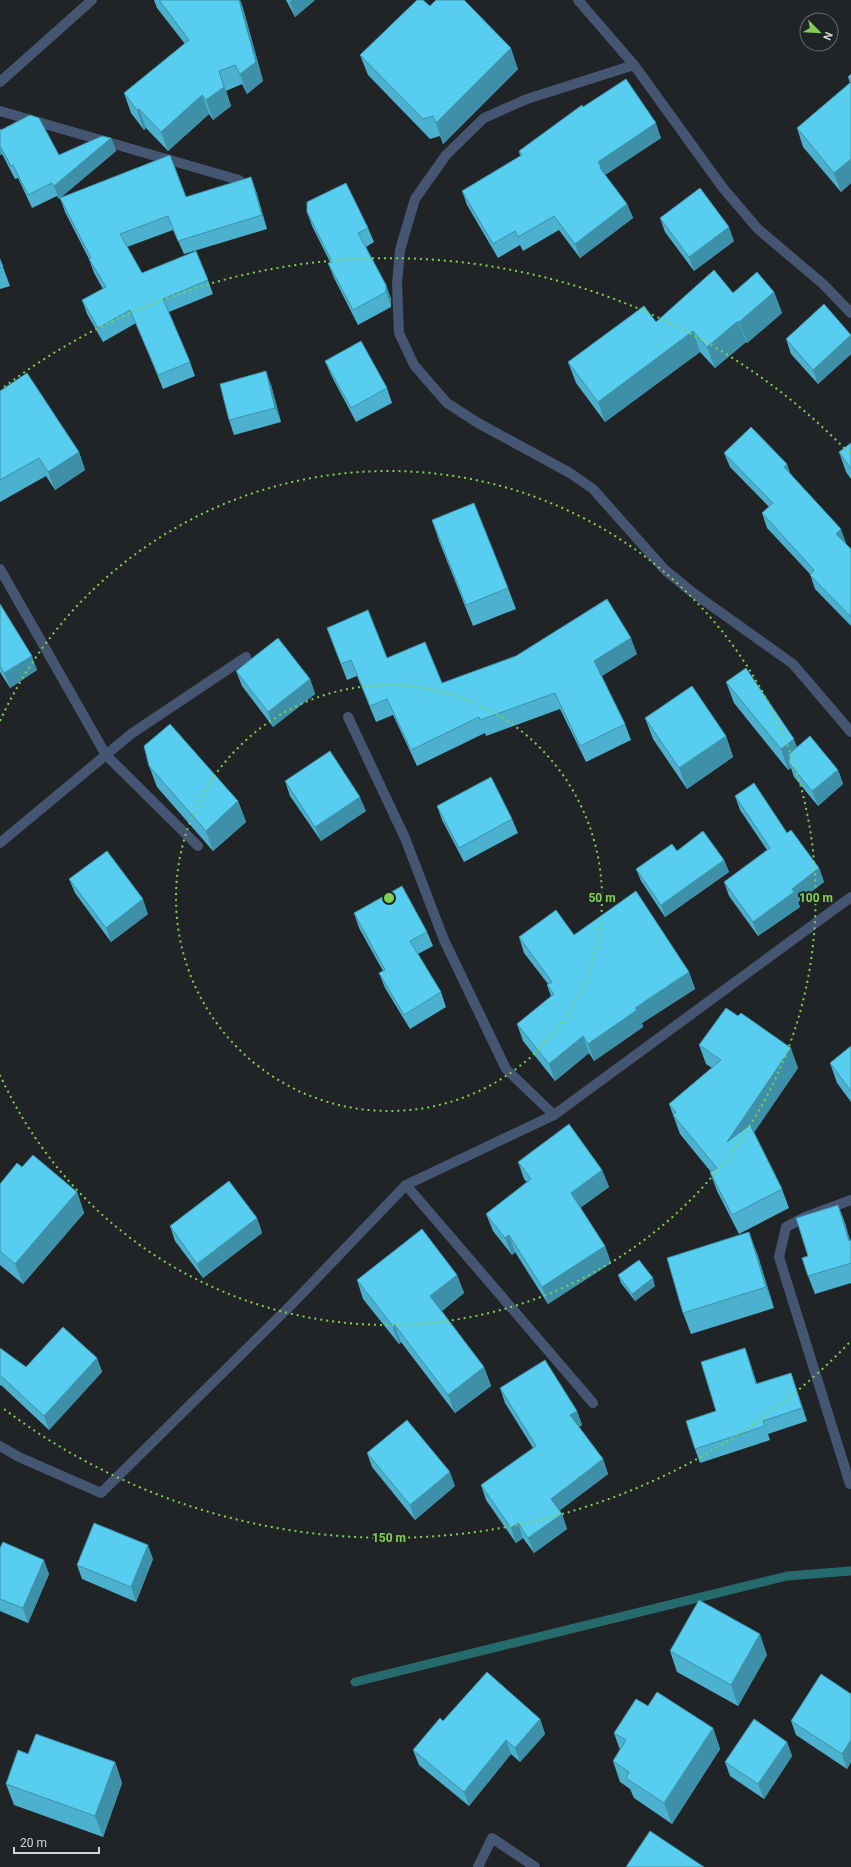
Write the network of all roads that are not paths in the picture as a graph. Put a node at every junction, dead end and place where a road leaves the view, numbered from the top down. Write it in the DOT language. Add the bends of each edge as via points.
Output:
graph roads {
  1 [pos="92,0"];
  2 [pos="578,0"];
  3 [pos="634,65"];
  4 [pos="0,82"];
  5 [pos="0,111"];
  6 [pos="239,180"];
  7 [pos="851,313"];
  8 [pos="0,569"];
  9 [pos="246,657"];
  10 [pos="348,717"];
  11 [pos="851,732"];
  12 [pos="106,755"];
  13 [pos="0,842"];
  14 [pos="198,846"];
  15 [pos="851,897"];
  16 [pos="554,1115"];
  17 [pos="406,1185"];
  18 [pos="851,1200"];
  19 [pos="593,1403"];
  20 [pos="0,1446"];
  21 [pos="850,1484"];
  22 [pos="478,1867"];
  23 [pos="535,1867"];
  1 -- 4 [label="street"];
  2 -- 3 [label="street"];
  3 -- 7 [label="street" via="723,188 758,229 823,284"];
  3 -- 11 [label="street" via="527,99 484,118 446,155 415,199 400,250 397,284 399,332 414,365 447,403 478,423 570,472 593,489 665,570 793,664"];
  5 -- 6 [label="street"];
  8 -- 12 [label="street"];
  9 -- 12 [label="street" via="131,734"];
  10 -- 16 [label="street" via="405,838 444,940 506,1069"];
  12 -- 13 [label="street"];
  12 -- 14 [label="street"];
  15 -- 16 [label="street"];
  16 -- 17 [label="street"];
  17 -- 19 [label="street"];
  17 -- 20 [label="street" via="292,1304 101,1493"];
  18 -- 21 [label="street" via="786,1227 779,1257"];
  22 -- 23 [label="street" via="492,1838"];
}
